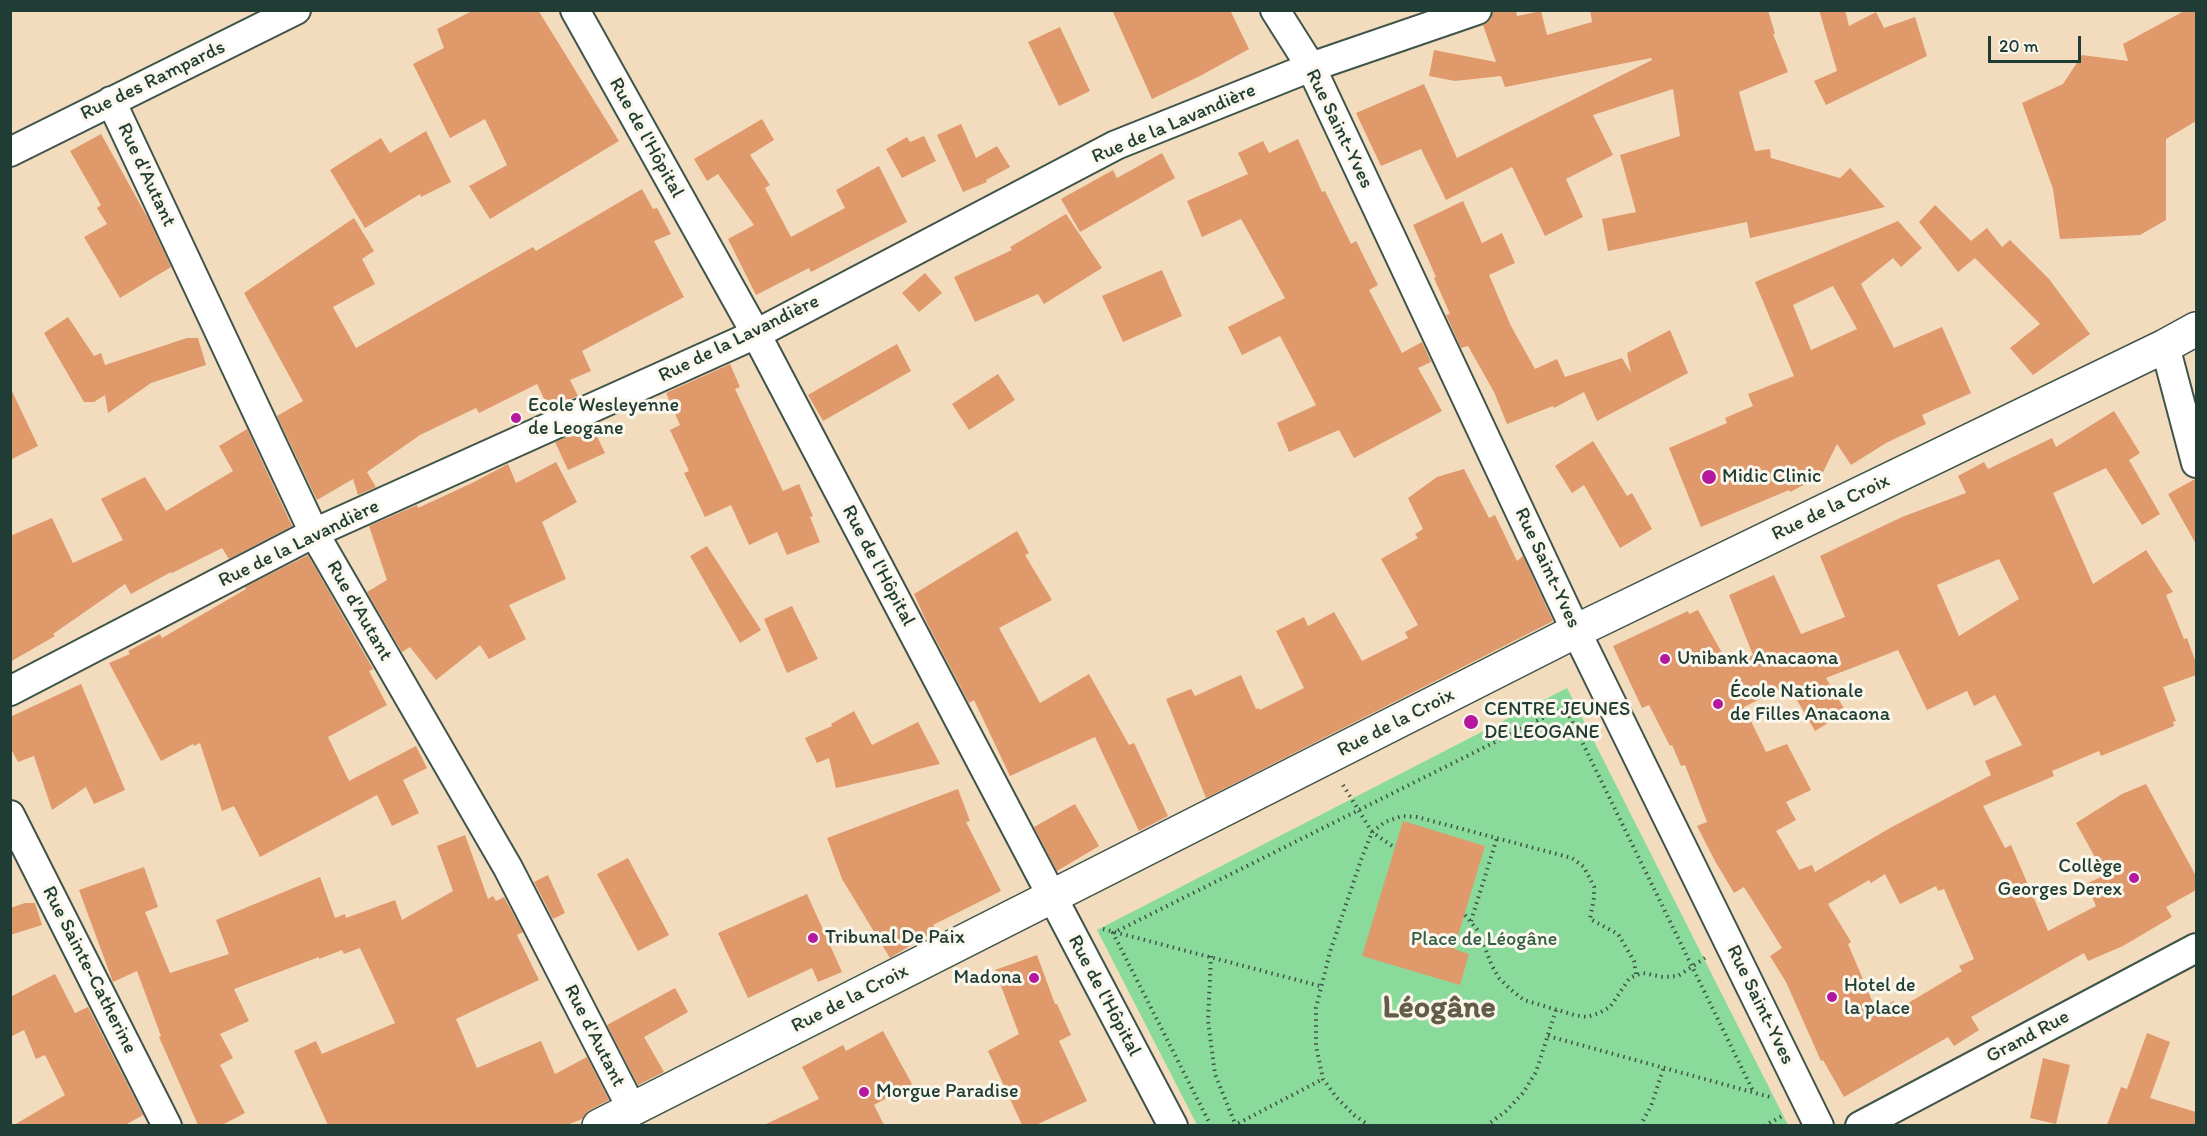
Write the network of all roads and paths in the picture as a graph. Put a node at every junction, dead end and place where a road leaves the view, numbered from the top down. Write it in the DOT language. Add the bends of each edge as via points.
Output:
graph roads {
  1 [pos="296,10"];
  2 [pos="575,10"];
  3 [pos="1275,10"];
  4 [pos="1477,10"];
  5 [pos="1311,67"];
  6 [pos="111,100"];
  7 [pos="10,152"];
  8 [pos="2196,329"];
  9 [pos="756,334"];
  10 [pos="2165,346"];
  11 [pos="2196,463"];
  12 [pos="314,533"];
  13 [pos="1576,631"];
  14 [pos="10,691"];
  15 [pos="1327,758"];
  16 [pos="1358,810"];
  17 [pos="10,815"];
  18 [pos="1372,832"];
  19 [pos="1497,838"];
  20 [pos="1395,848"];
  21 [pos="1056,906"];
  22 [pos="1465,915"];
  23 [pos="1471,921"];
  24 [pos="1113,933"];
  25 [pos="1729,942"];
  26 [pos="2196,948"];
  27 [pos="1211,956"];
  28 [pos="1692,966"];
  29 [pos="1636,975"];
  30 [pos="1320,986"];
  31 [pos="1556,1010"];
  32 [pos="1548,1036"];
  33 [pos="1664,1067"];
  34 [pos="1323,1079"];
  35 [pos="1753,1091"];
  36 [pos="632,1109"];
  37 [pos="1814,1116"];
  38 [pos="167,1125"];
  39 [pos="599,1125"];
  40 [pos="1173,1125"];
  41 [pos="1211,1125"];
  42 [pos="1235,1125"];
  43 [pos="1370,1125"];
  44 [pos="1486,1125"];
  45 [pos="1640,1125"];
  46 [pos="1860,1125"];
  1 -- 6 [label="street, Rue des Rampards"];
  2 -- 9 [label="street, Rue de l'Hôpital"];
  3 -- 5 [label="street, Rue Saint-Yves"];
  4 -- 5 [label="street, Rue de la Lavandière"];
  5 -- 9 [label="street, Rue de la Lavandière" via="1116,145"];
  5 -- 13 [label="street, Rue Saint-Yves"];
  6 -- 7 [label="street, Rue des Rampards"];
  6 -- 12 [label="street, Rue d'Autant"];
  8 -- 10 [label="street, Rue de la Croix"];
  9 -- 12 [label="street, Rue de la Lavandière"];
  9 -- 21 [label="street, Rue de l'Hôpital"];
  10 -- 11 [label="street"];
  10 -- 13 [label="street, Rue de la Croix"];
  12 -- 14 [label="street, Rue de la Lavandière"];
  12 -- 36 [label="street, Rue d'Autant" via="508,868"];
  13 -- 15 [label="street, Rue de la Croix"];
  13 -- 25 [label="street, Rue Saint-Yves"];
  15 -- 16 [label="path"];
  15 -- 21 [label="street, Rue de la Croix"];
  16 -- 18 [label="path"];
  16 -- 24 [label="path"];
  16 -- 28 [label="path" via="1565,707"];
  17 -- 38 [label="street, Rue Sainte-Catherine"];
  18 -- 19 [label="path" via="1402,816"];
  18 -- 20 [label="path"];
  18 -- 30 [label="path"];
  19 -- 23 [label="path"];
  19 -- 29 [label="path" via="1572,858 1584,867 1594,887 1590,919 1618,934 1631,955"];
  21 -- 24 [label="path"];
  21 -- 36 [label="street, Rue de la Croix"];
  21 -- 40 [label="street, Rue de l'Hôpital"];
  22 -- 23 [label="path"];
  23 -- 31 [label="path" via="1499,978 1524,1000"];
  24 -- 27 [label="path"];
  24 -- 41 [label="path"];
  25 -- 28 [label="path"];
  25 -- 37 [label="street, Rue Saint-Yves"];
  26 -- 46 [label="street, Grand Rue"];
  27 -- 30 [label="path"];
  27 -- 42 [label="path" via="1208,1021 1212,1053 1215,1074"];
  28 -- 29 [label="path" via="1678,976"];
  28 -- 35 [label="path"];
  29 -- 31 [label="path" via="1610,1007 1599,1013 1587,1017"];
  30 -- 34 [label="path" via="1315,1029"];
  31 -- 32 [label="path"];
  32 -- 33 [label="path"];
  32 -- 44 [label="path" via="1536,1072 1523,1093"];
  33 -- 35 [label="path"];
  33 -- 45 [label="path"];
  34 -- 42 [label="path"];
  34 -- 43 [label="path" via="1354,1115"];
  35 -- 37 [label="path"];
  36 -- 39 [label="street, Rue de la Croix"];
}
